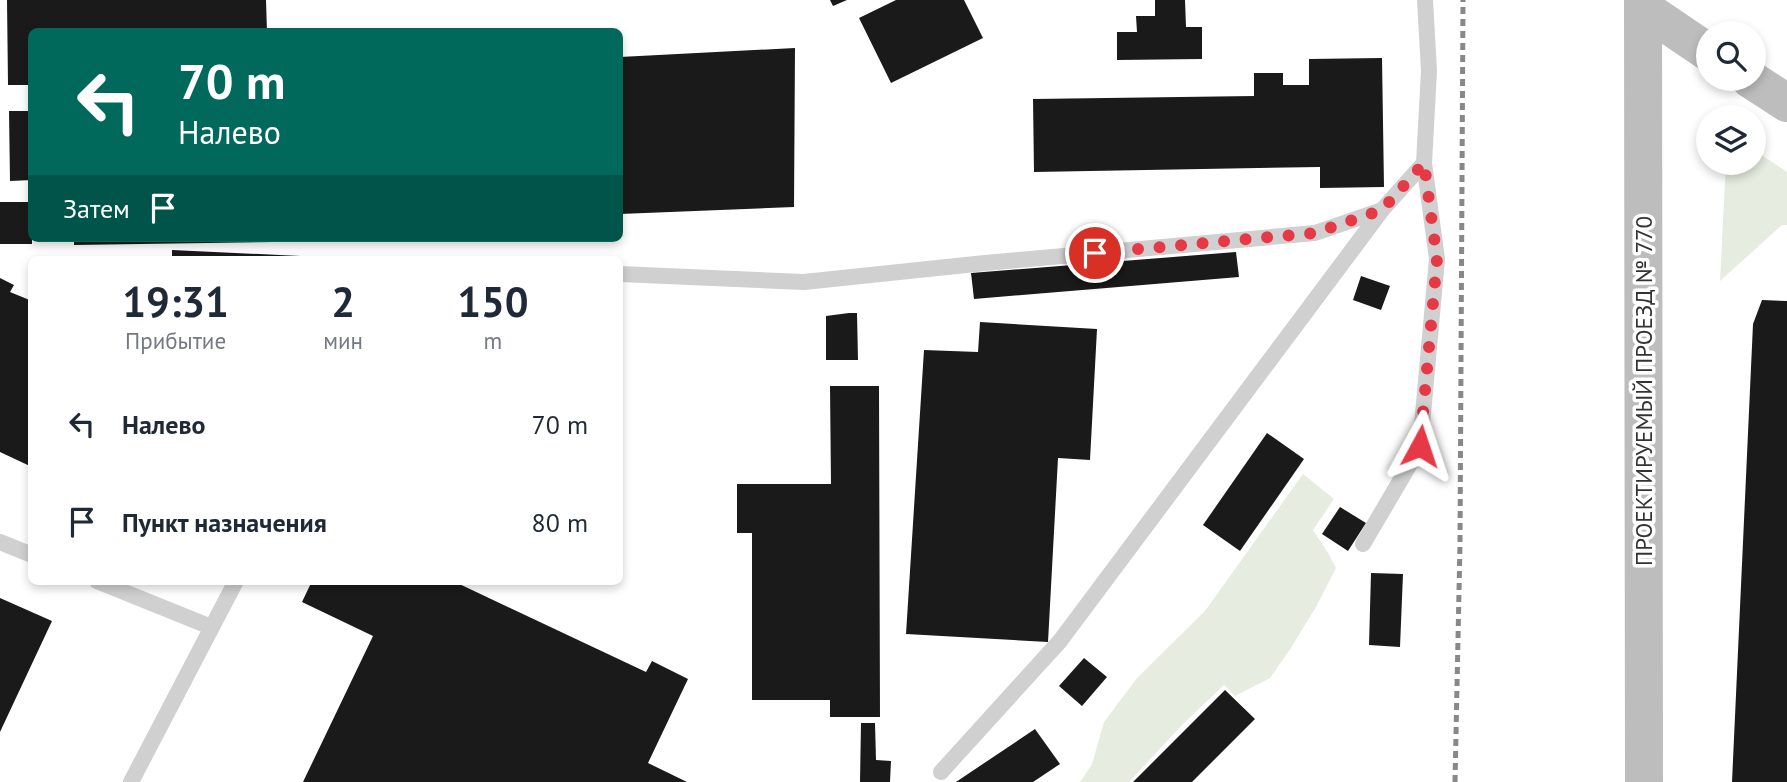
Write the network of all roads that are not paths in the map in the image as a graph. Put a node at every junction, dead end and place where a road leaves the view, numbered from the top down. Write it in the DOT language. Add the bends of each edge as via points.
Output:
graph roads {
  1 [pos="1425,0"];
  2 [pos="1643,4"];
  3 [pos="1696,43"];
  4 [pos="1766,90"];
  5 [pos="1787,103"];
  6 [pos="1424,163"];
  7 [pos="1382,210"];
  8 [pos="623,274"];
  9 [pos="0,542"];
  10 [pos="1363,544"];
  11 [pos="28,553"];
  12 [pos="107,585"];
  13 [pos="234,585"];
  14 [pos="211,627"];
  15 [pos="941,772"];
  16 [pos="131,782"];
  17 [pos="1644,782"];
  1 -- 6 [label="lane" via="1429,71"];
  2 -- 3 [label="street"];
  2 -- 17 [label="street, ПРОЕКТИРУЕМЫЙ ПРОЕЗД № 770"];
  4 -- 5 [label="street"];
  6 -- 7 [label="lane"];
  6 -- 10 [label="lane" via="1437,259 1420,446"];
  7 -- 8 [label="lane" via="1315,233 804,282"];
  7 -- 15 [label="lane" via="1060,641"];
  9 -- 11 [label="lane"];
  12 -- 14 [label="lane"];
  13 -- 14 [label="lane"];
  14 -- 16 [label="lane"];
}
